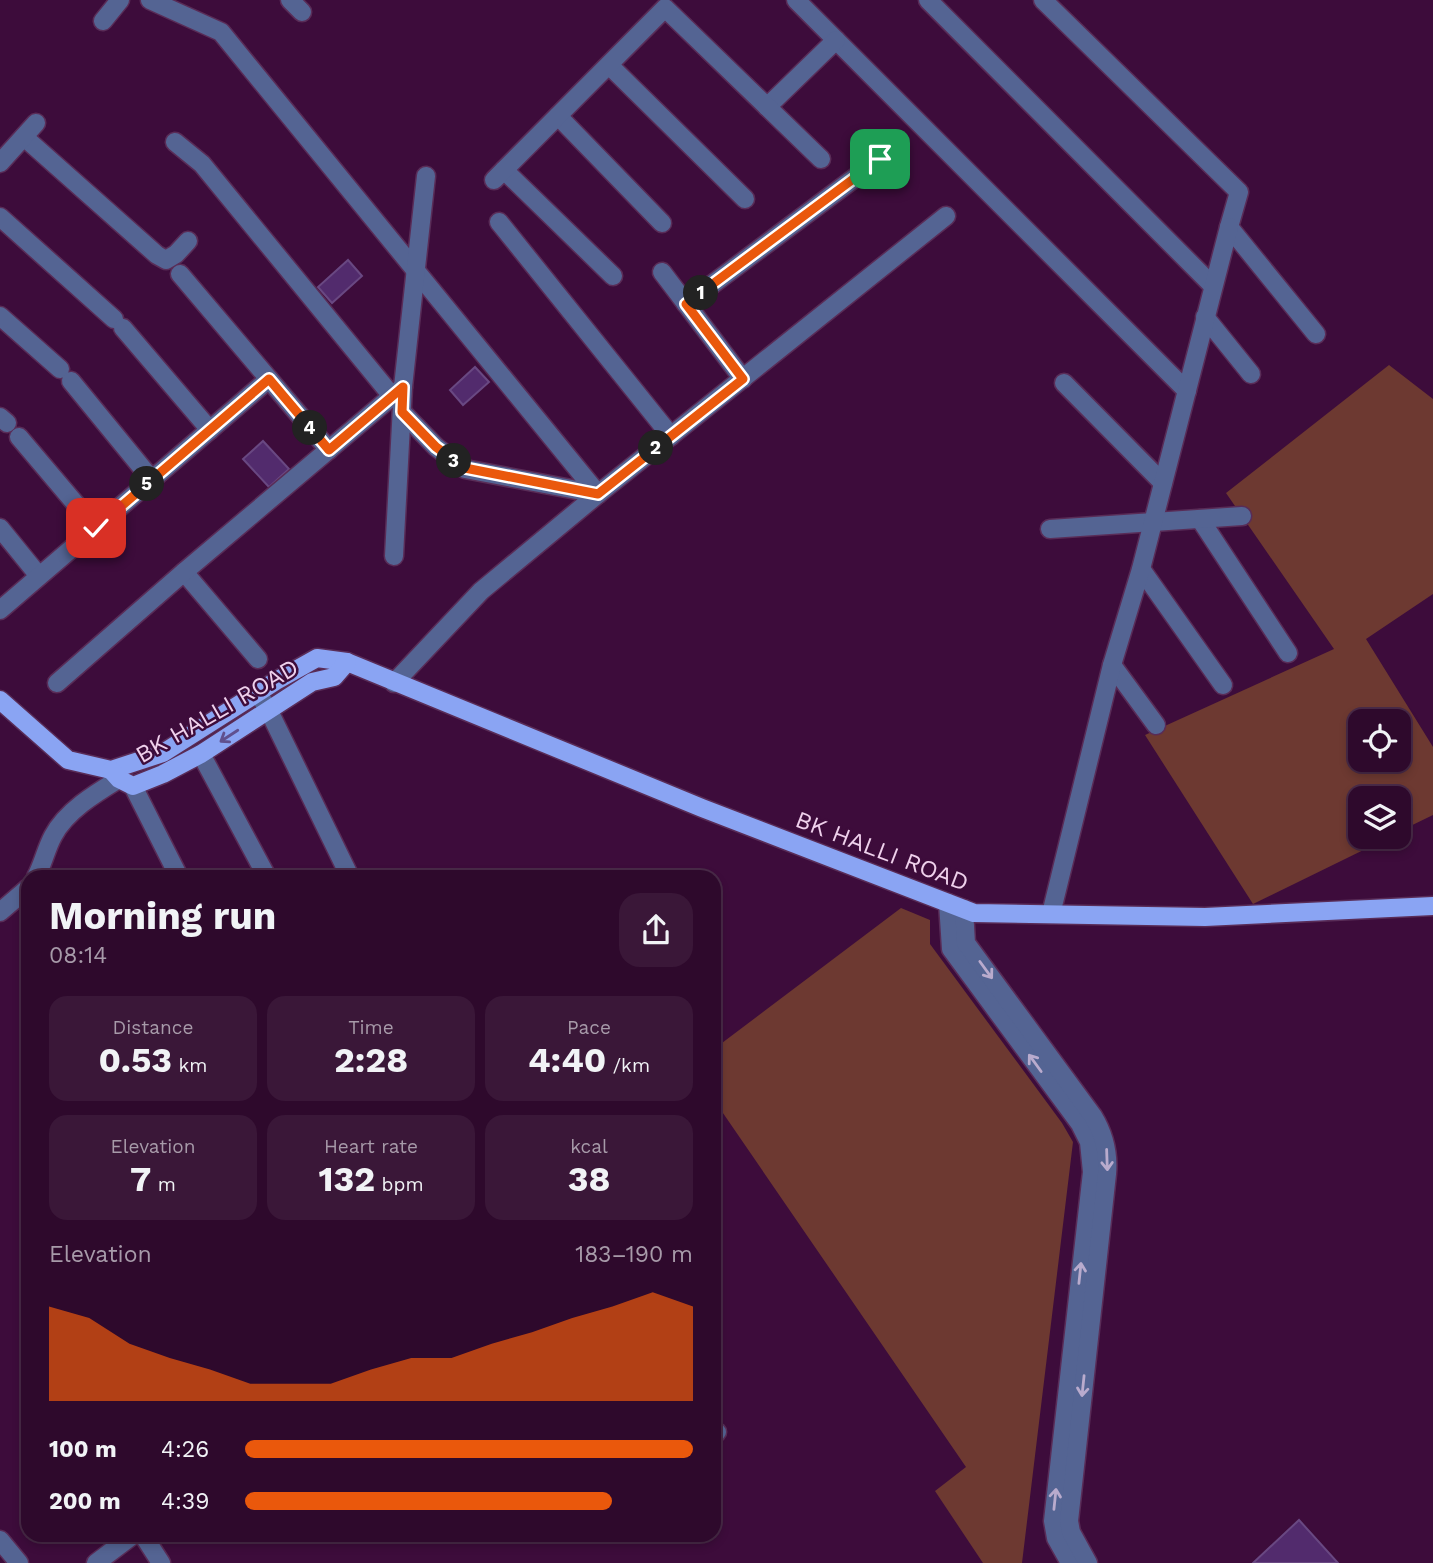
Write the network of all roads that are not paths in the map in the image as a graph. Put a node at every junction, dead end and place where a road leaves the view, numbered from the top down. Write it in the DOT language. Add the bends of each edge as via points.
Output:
graph roads {
  1 [pos="120,0"];
  2 [pos="149,0"];
  3 [pos="928,0"];
  4 [pos="1043,0"];
  5 [pos="808,4"];
  6 [pos="103,21"];
  7 [pos="836,40"];
  8 [pos="609,65"];
  9 [pos="767,107"];
  10 [pos="558,116"];
  11 [pos="36,123"];
  12 [pos="24,137"];
  13 [pos="175,142"];
  14 [pos="821,159"];
  15 [pos="880,159"];
  16 [pos="0,163"];
  17 [pos="426,176"];
  18 [pos="745,199"];
  19 [pos="946,216"];
  20 [pos="0,217"];
  21 [pos="499,222"];
  22 [pos="663,223"];
  23 [pos="1229,227"];
  24 [pos="188,242"];
  25 [pos="416,272"];
  26 [pos="662,272"];
  27 [pos="180,274"];
  28 [pos="613,276"];
  29 [pos="1213,286"];
  30 [pos="686,304"];
  31 [pos="0,316"];
  32 [pos="1205,317"];
  33 [pos="1316,334"];
  34 [pos="1251,374"];
  35 [pos="269,379"];
  36 [pos="743,379"];
  37 [pos="1064,383"];
  38 [pos="398,391"];
  39 [pos="1187,391"];
  40 [pos="402,412"];
  41 [pos="210,430"];
  42 [pos="671,436"];
  43 [pos="19,437"];
  44 [pos="329,450"];
  45 [pos="152,480"];
  46 [pos="1163,483"];
  47 [pos="598,494"];
  48 [pos="1242,516"];
  49 [pos="1200,519"];
  50 [pos="1153,522"];
  51 [pos="0,528"];
  52 [pos="96,528"];
  53 [pos="1050,529"];
  54 [pos="394,556"];
  55 [pos="1141,569"];
  56 [pos="184,572"];
  57 [pos="39,576"];
  58 [pos="0,610"];
  59 [pos="1288,653"];
  60 [pos="258,659"];
  61 [pos="347,662"];
  62 [pos="1112,665"];
  63 [pos="394,682"];
  64 [pos="57,683"];
  65 [pos="1223,685"];
  66 [pos="257,693"];
  67 [pos="0,701"];
  68 [pos="269,711"];
  69 [pos="1156,725"];
  70 [pos="201,754"];
  71 [pos="121,778"];
  72 [pos="39,870"];
  73 [pos="175,870"];
  74 [pos="263,870"];
  75 [pos="348,870"];
  76 [pos="21,894"];
  77 [pos="956,906"];
  78 [pos="1433,906"];
  79 [pos="0,912"];
  80 [pos="1051,914"];
  81 [pos="0,1540"];
  82 [pos="124,1542"];
  83 [pos="148,1542"];
  84 [pos="19,1563"];
  85 [pos="96,1563"];
  86 [pos="161,1563"];
  87 [pos="1070,1563"];
  88 [pos="1088,1563"];
  1 -- 6 [label="street"];
  2 -- 25 [label="street" via="220,33"];
  3 -- 29 [label="street"];
  4 -- 23 [label="street" via="1239,192"];
  5 -- 7 [label="street"];
  7 -- 9 [label="street"];
  7 -- 39 [label="street"];
  8 -- 9 [label="street" via="665,8"];
  8 -- 10 [label="street"];
  8 -- 18 [label="street"];
  9 -- 14 [label="street"];
  10 -- 22 [label="street"];
  10 -- 28 [label="street" via="499,175"];
  11 -- 12 [label="street"];
  12 -- 16 [label="street"];
  12 -- 24 [label="street" via="157,255 166,260"];
  13 -- 38 [label="street" via="202,164"];
  15 -- 30 [label="street"];
  17 -- 25 [label="street"];
  19 -- 36 [label="street"];
  20 -- 41 [label="street" via="118,324"];
  21 -- 42 [label="street"];
  23 -- 29 [label="street"];
  23 -- 33 [label="street"];
  25 -- 38 [label="street"];
  25 -- 47 [label="street"];
  26 -- 30 [label="street"];
  27 -- 35 [label="street"];
  29 -- 32 [label="street"];
  30 -- 36 [label="street"];
  31 -- 45 [label="street" via="66,375"];
  32 -- 34 [label="street"];
  32 -- 39 [label="street"];
  35 -- 41 [label="street"];
  35 -- 44 [label="street"];
  36 -- 42 [label="street"];
  37 -- 46 [label="street"];
  38 -- 40 [label="street"];
  38 -- 44 [label="street"];
  39 -- 46 [label="street"];
  40 -- 47 [label="street" via="436,447 465,468"];
  40 -- 54 [label="street"];
  41 -- 45 [label="street"];
  42 -- 47 [label="street"];
  43 -- 52 [label="street"];
  44 -- 56 [label="street"];
  45 -- 52 [label="street"];
  46 -- 50 [label="street"];
  47 -- 63 [label="street" via="481,591"];
  48 -- 49 [label="street"];
  49 -- 50 [label="street"];
  49 -- 59 [label="street"];
  50 -- 53 [label="street"];
  50 -- 55 [label="street"];
  51 -- 57 [label="street"];
  52 -- 57 [label="street"];
  55 -- 62 [label="street"];
  55 -- 65 [label="street"];
  56 -- 60 [label="street"];
  56 -- 64 [label="street"];
  57 -- 58 [label="street"];
  61 -- 63 [label="main road, BK HALLI ROAD"];
  61 -- 66 [label="main road, BK HALLI ROAD" via="317,658"];
  61 -- 68 [label="main road, BK HALLI ROAD" via="334,677 312,682"];
  62 -- 69 [label="street"];
  62 -- 80 [label="street"];
  63 -- 77 [label="main road, BK HALLI ROAD"];
  66 -- 68 [label="street"];
  66 -- 71 [label="main road, BK HALLI ROAD"];
  67 -- 71 [label="main road, BK HALLI ROAD" via="68,760"];
  68 -- 70 [label="main road, BK HALLI ROAD, one-way"];
  68 -- 75 [label="street"];
  70 -- 71 [label="main road, BK HALLI ROAD" via="163,774"];
  70 -- 74 [label="street"];
  71 -- 72 [label="street" via="72,813 54,834"];
  71 -- 73 [label="street"];
  76 -- 79 [label="street"];
  77 -- 80 [label="main road, BK HALLI ROAD" via="974,913"];
  87 -- 77 [label="street, one-way" via="1056,1538 1053,1521 1092,1152 1080,1124 951,948"];
  77 -- 88 [label="street, one-way" via="966,943 1093,1116 1107,1150 1069,1521"];
  78 -- 80 [label="main road, BK HALLI ROAD" via="1205,917"];
  81 -- 84 [label="street"];
  82 -- 85 [label="street"];
  83 -- 86 [label="street"];
}
